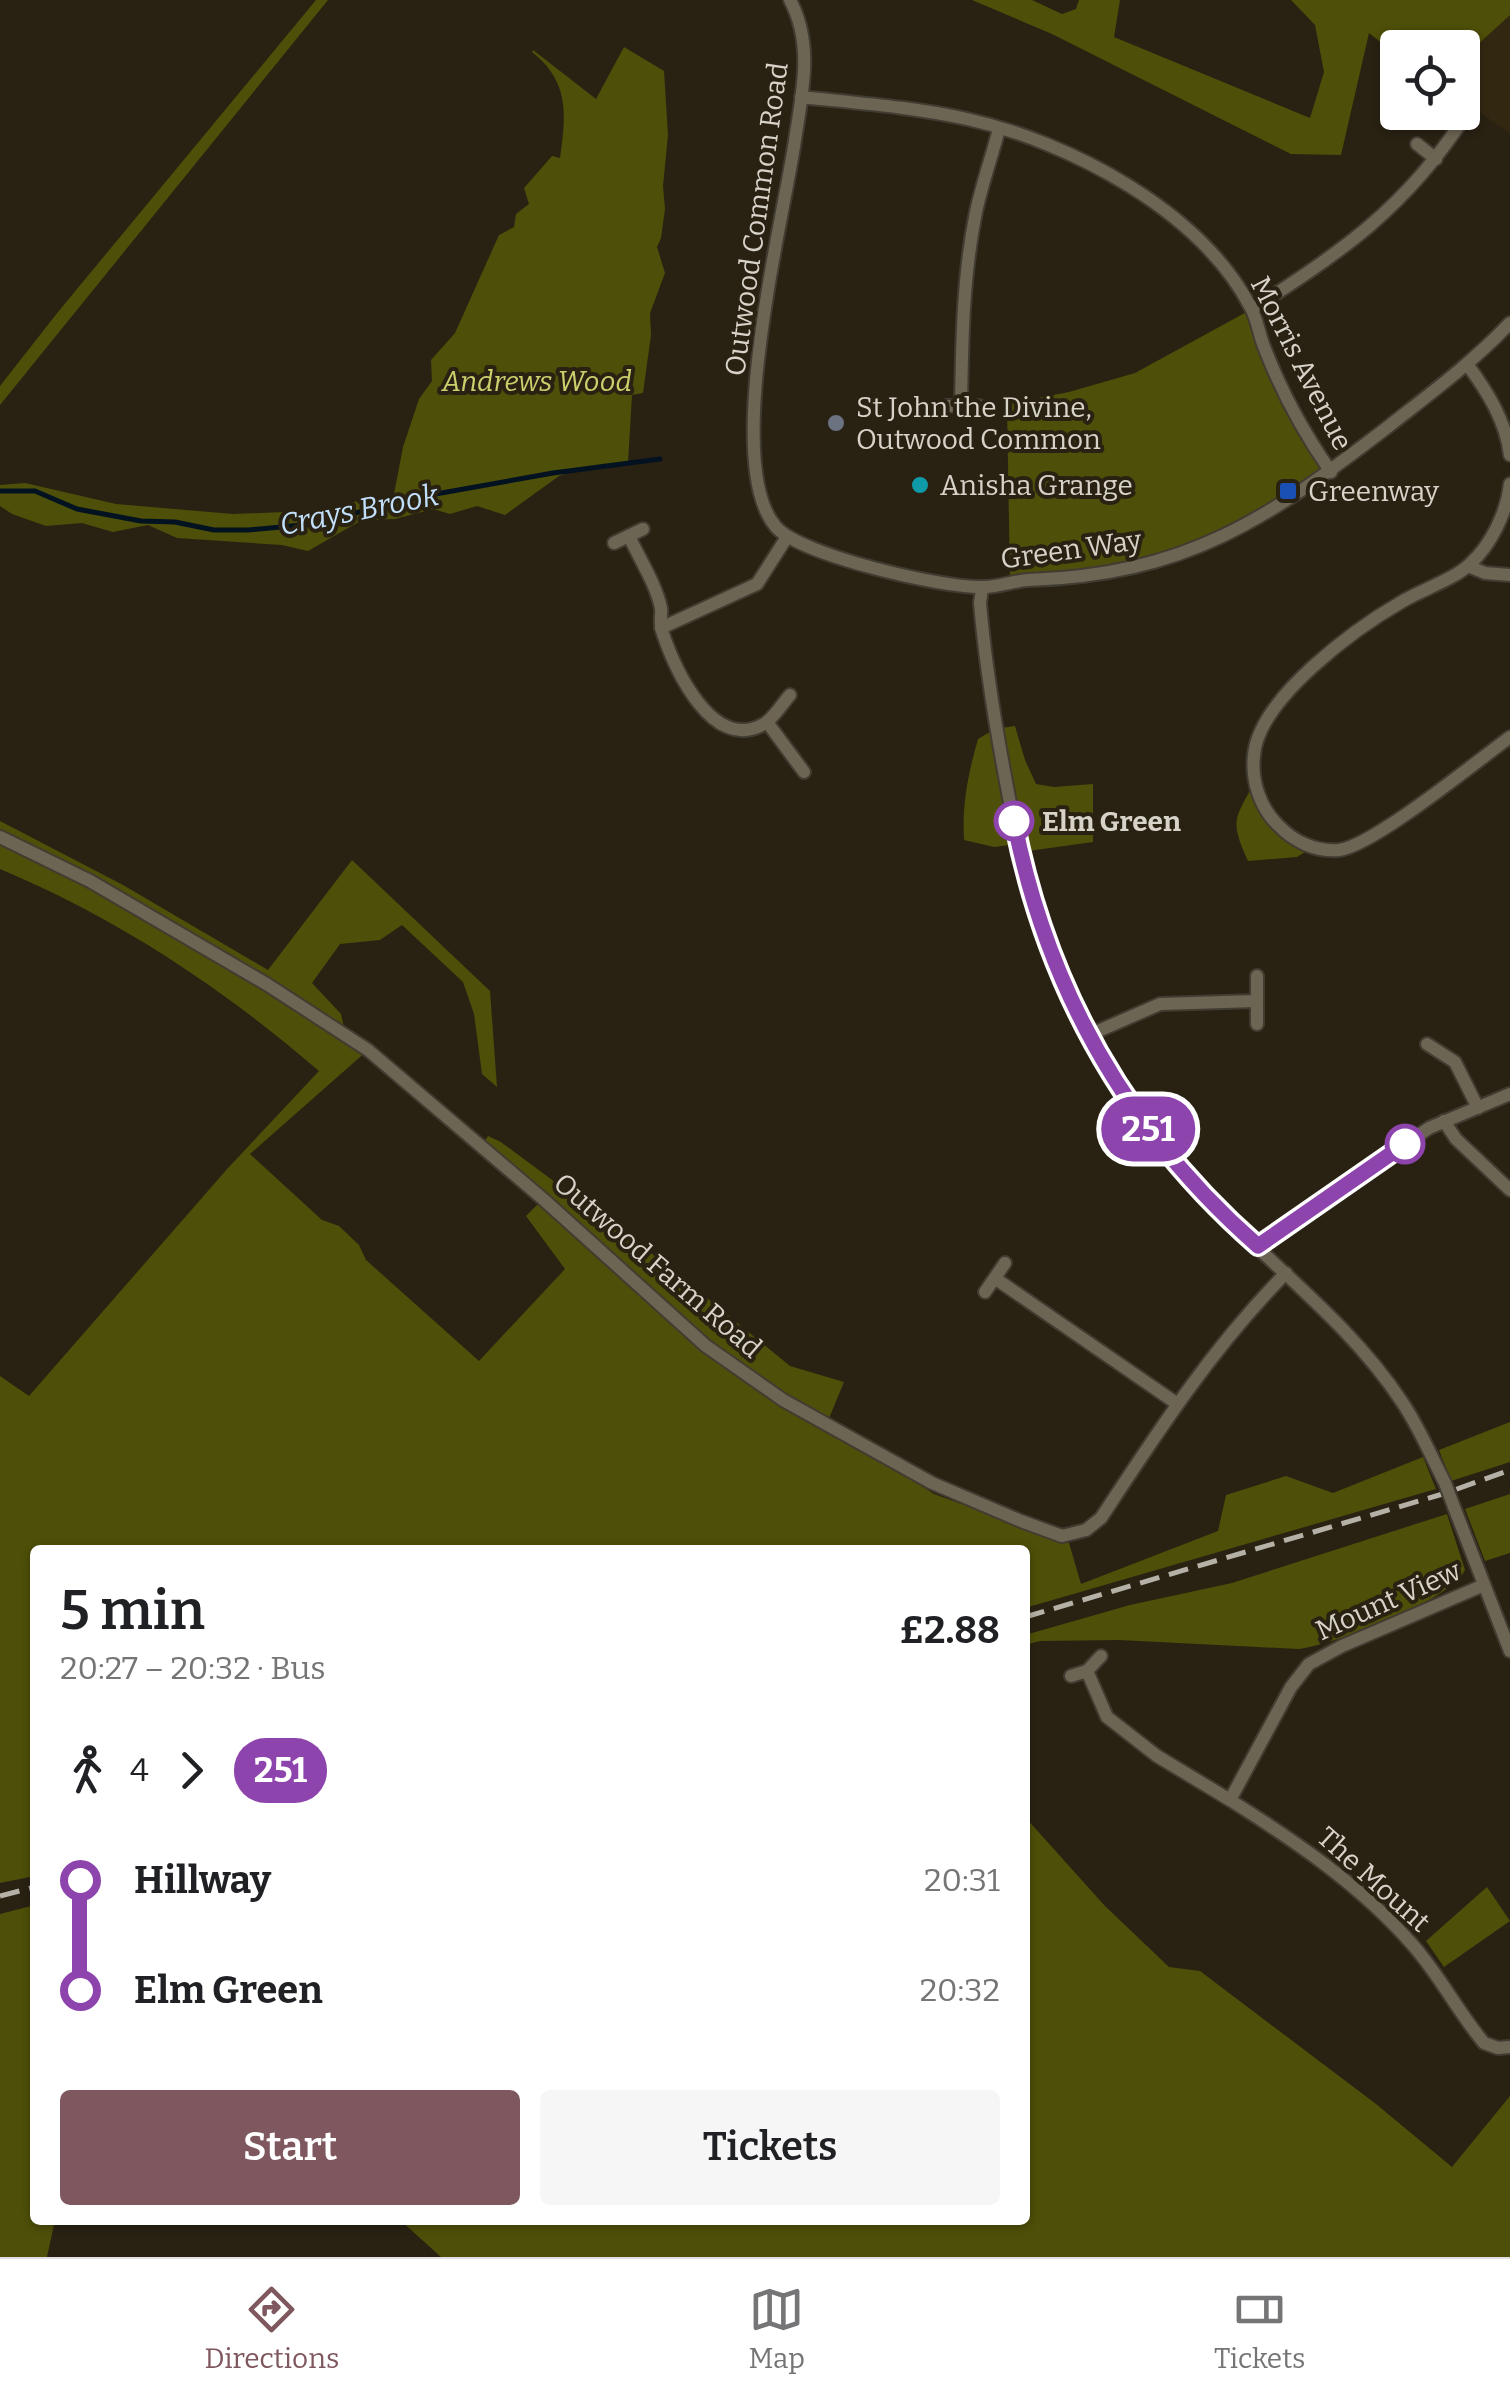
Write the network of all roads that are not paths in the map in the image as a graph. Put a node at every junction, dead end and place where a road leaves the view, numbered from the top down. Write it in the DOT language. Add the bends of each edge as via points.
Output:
graph roads {
  1 [pos="790,0"];
  2 [pos="801,97"];
  3 [pos="999,129"];
  4 [pos="1456,130"];
  5 [pos="1417,144"];
  6 [pos="1436,159"];
  7 [pos="1252,309"];
  8 [pos="1510,323"];
  9 [pos="1468,364"];
  10 [pos="944,406"];
  11 [pos="960,406"];
  12 [pos="980,406"];
  13 [pos="1510,455"];
  14 [pos="1330,472"];
  15 [pos="1510,484"];
  16 [pos="643,529"];
  17 [pos="629,536"];
  18 [pos="787,537"];
  19 [pos="614,543"];
  20 [pos="1468,566"];
  21 [pos="1510,575"];
  22 [pos="982,588"];
  23 [pos="660,628"];
  24 [pos="790,695"];
  25 [pos="767,722"];
  26 [pos="1510,737"];
  27 [pos="804,772"];
  28 [pos="0,837"];
  29 [pos="1256,976"];
  30 [pos="1256,1002"];
  31 [pos="1256,1024"];
  32 [pos="1088,1035"];
  33 [pos="1427,1044"];
  34 [pos="1510,1094"];
  35 [pos="1478,1108"];
  36 [pos="1444,1121"];
  37 [pos="1510,1190"];
  38 [pos="1258,1246"];
  39 [pos="1006,1263"];
  40 [pos="1286,1272"];
  41 [pos="996,1278"];
  42 [pos="985,1292"];
  43 [pos="1176,1403"];
  44 [pos="1484,1585"];
  45 [pos="1510,1651"];
  46 [pos="1101,1656"];
  47 [pos="1087,1672"];
  48 [pos="1071,1676"];
  49 [pos="1230,1800"];
  50 [pos="1510,2046"];
  1 -- 2 [label="street, Outwood Common Road" via="805,49"];
  2 -- 3 [label="street, Morris Avenue" via="918,110"];
  2 -- 18 [label="street, Outwood Common Road" via="770,270 756,402 762,501"];
  3 -- 7 [label="street, Morris Avenue" via="1085,161 1150,202 1212,255"];
  3 -- 11 [label="street" via="970,247"];
  4 -- 6 [label="street"];
  5 -- 6 [label="street"];
  6 -- 7 [label="street" via="1357,240"];
  7 -- 14 [label="street, Morris Avenue" via="1288,400"];
  8 -- 9 [label="street, Green Way"];
  9 -- 13 [label="street" via="1503,425"];
  9 -- 14 [label="street, Green Way"];
  10 -- 11 [label="street"];
  11 -- 12 [label="street"];
  14 -- 22 [label="street, Green Way" via="1248,525 1161,561"];
  15 -- 20 [label="street" via="1502,515"];
  16 -- 17 [label="street"];
  17 -- 19 [label="street"];
  17 -- 23 [label="street" via="661,608"];
  18 -- 22 [label="street" via="882,570"];
  18 -- 23 [label="street" via="756,584"];
  20 -- 21 [label="street"];
  20 -- 26 [label="street" via="1366,624 1284,698 1256,739 1255,781 1274,822 1290,837 1312,848 1340,850 1368,838"];
  22 -- 32 [label="street" via="990,704 1018,844 1054,965"];
  23 -- 25 [label="street" via="708,717 744,728"];
  24 -- 25 [label="street"];
  25 -- 27 [label="street"];
  28 -- 43 [label="street, Outwood Farm Road" via="90,881 368,1050 706,1346 783,1400 932,1483 1062,1536 1086,1530 1101,1518"];
  29 -- 30 [label="street"];
  30 -- 31 [label="street"];
  30 -- 32 [label="street" via="1160,1004"];
  32 -- 38 [label="street" via="1168,1154"];
  33 -- 35 [label="street" via="1455,1062"];
  34 -- 35 [label="street"];
  35 -- 36 [label="street"];
  36 -- 37 [label="street"];
  36 -- 38 [label="street"];
  38 -- 40 [label="street"];
  39 -- 41 [label="street"];
  40 -- 43 [label="street, Outwood Farm Road"];
  40 -- 44 [label="street, bridge" via="1388,1382 1414,1422"];
  41 -- 42 [label="street"];
  41 -- 43 [label="street"];
  44 -- 45 [label="street"];
  44 -- 49 [label="street, Mount View" via="1310,1664"];
  46 -- 47 [label="street"];
  47 -- 48 [label="street"];
  47 -- 49 [label="street" via="1107,1717"];
  49 -- 50 [label="street, The Mount" via="1304,1846 1385,1916 1484,2044"];
}
